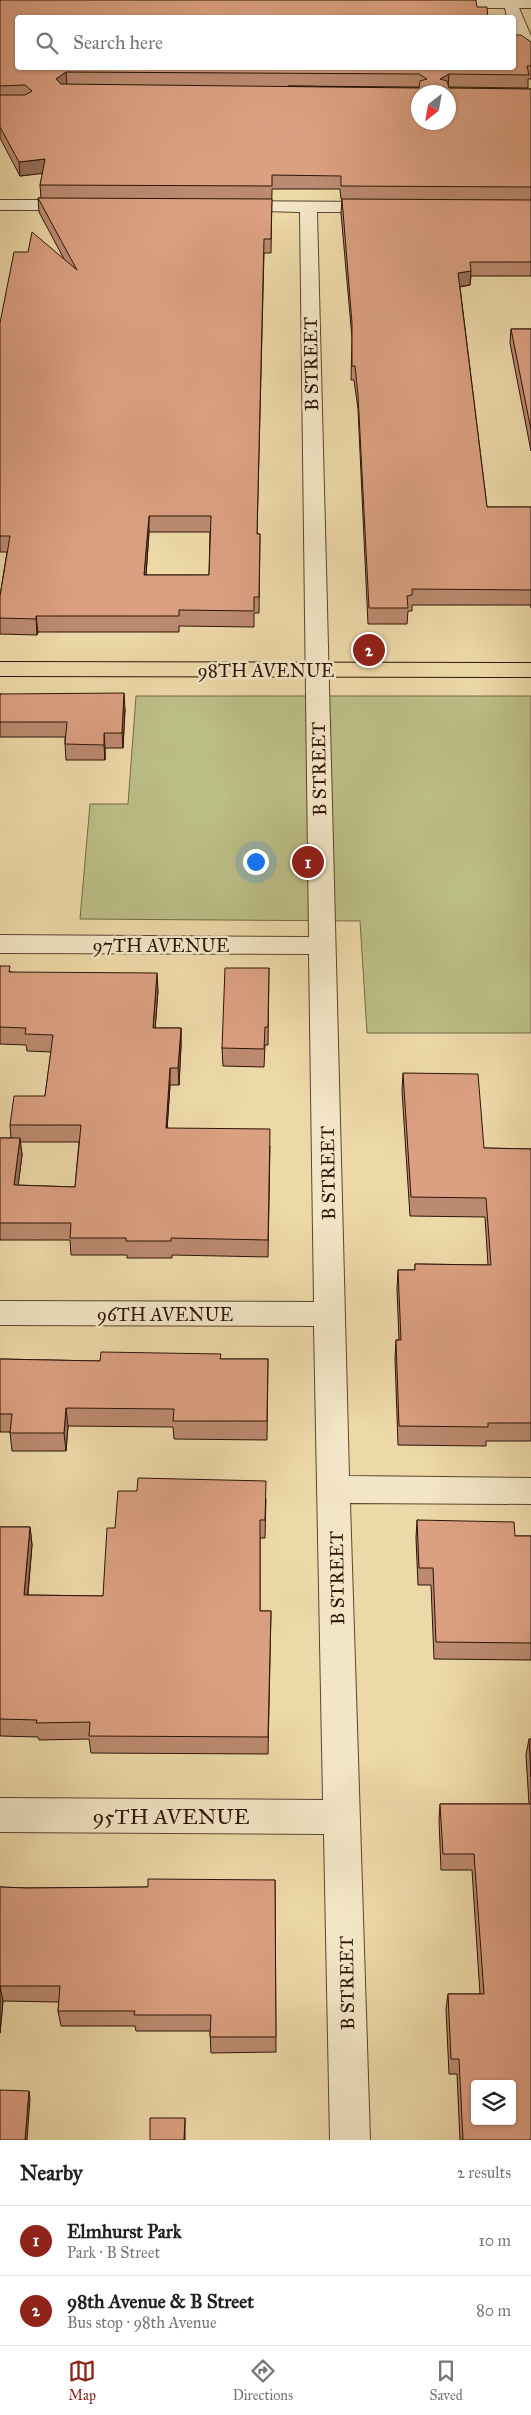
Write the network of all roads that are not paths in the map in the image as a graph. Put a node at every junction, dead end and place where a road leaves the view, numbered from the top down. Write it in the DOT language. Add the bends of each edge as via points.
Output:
graph roads {
  1 [pos="510,2"];
  2 [pos="428,4"];
  3 [pos="531,4"];
  4 [pos="513,15"];
  5 [pos="516,21"];
  6 [pos="531,50"];
  7 [pos="0,205"];
  8 [pos="97,205"];
  9 [pos="222,206"];
  10 [pos="308,207"];
  11 [pos="396,207"];
  12 [pos="0,669"];
  13 [pos="318,670"];
  14 [pos="531,670"];
  15 [pos="0,944"];
  16 [pos="321,946"];
  17 [pos="0,1313"];
  18 [pos="329,1314"];
  19 [pos="335,1489"];
  20 [pos="531,1491"];
  21 [pos="0,1815"];
  22 [pos="343,1817"];
  23 [pos="350,2140"];
  1 -- 2 [label="street"];
  1 -- 3 [label="street"];
  1 -- 4 [label="street"];
  5 -- 6 [label="street"];
  7 -- 8 [label="street"];
  9 -- 10 [label="street"];
  10 -- 11 [label="street"];
  10 -- 13 [label="street, B STREET"];
  12 -- 13 [label="main road, 98TH AVENUE"];
  13 -- 14 [label="main road, 98TH AVENUE"];
  13 -- 16 [label="street, B STREET"];
  15 -- 16 [label="street, 97TH AVENUE"];
  16 -- 18 [label="street, B STREET" via="328,1141"];
  17 -- 18 [label="street, 96TH AVENUE"];
  18 -- 19 [label="street, B STREET"];
  19 -- 20 [label="street"];
  19 -- 22 [label="street, B STREET"];
  21 -- 22 [label="street, 95TH AVENUE"];
  22 -- 23 [label="street, B STREET"];
}
